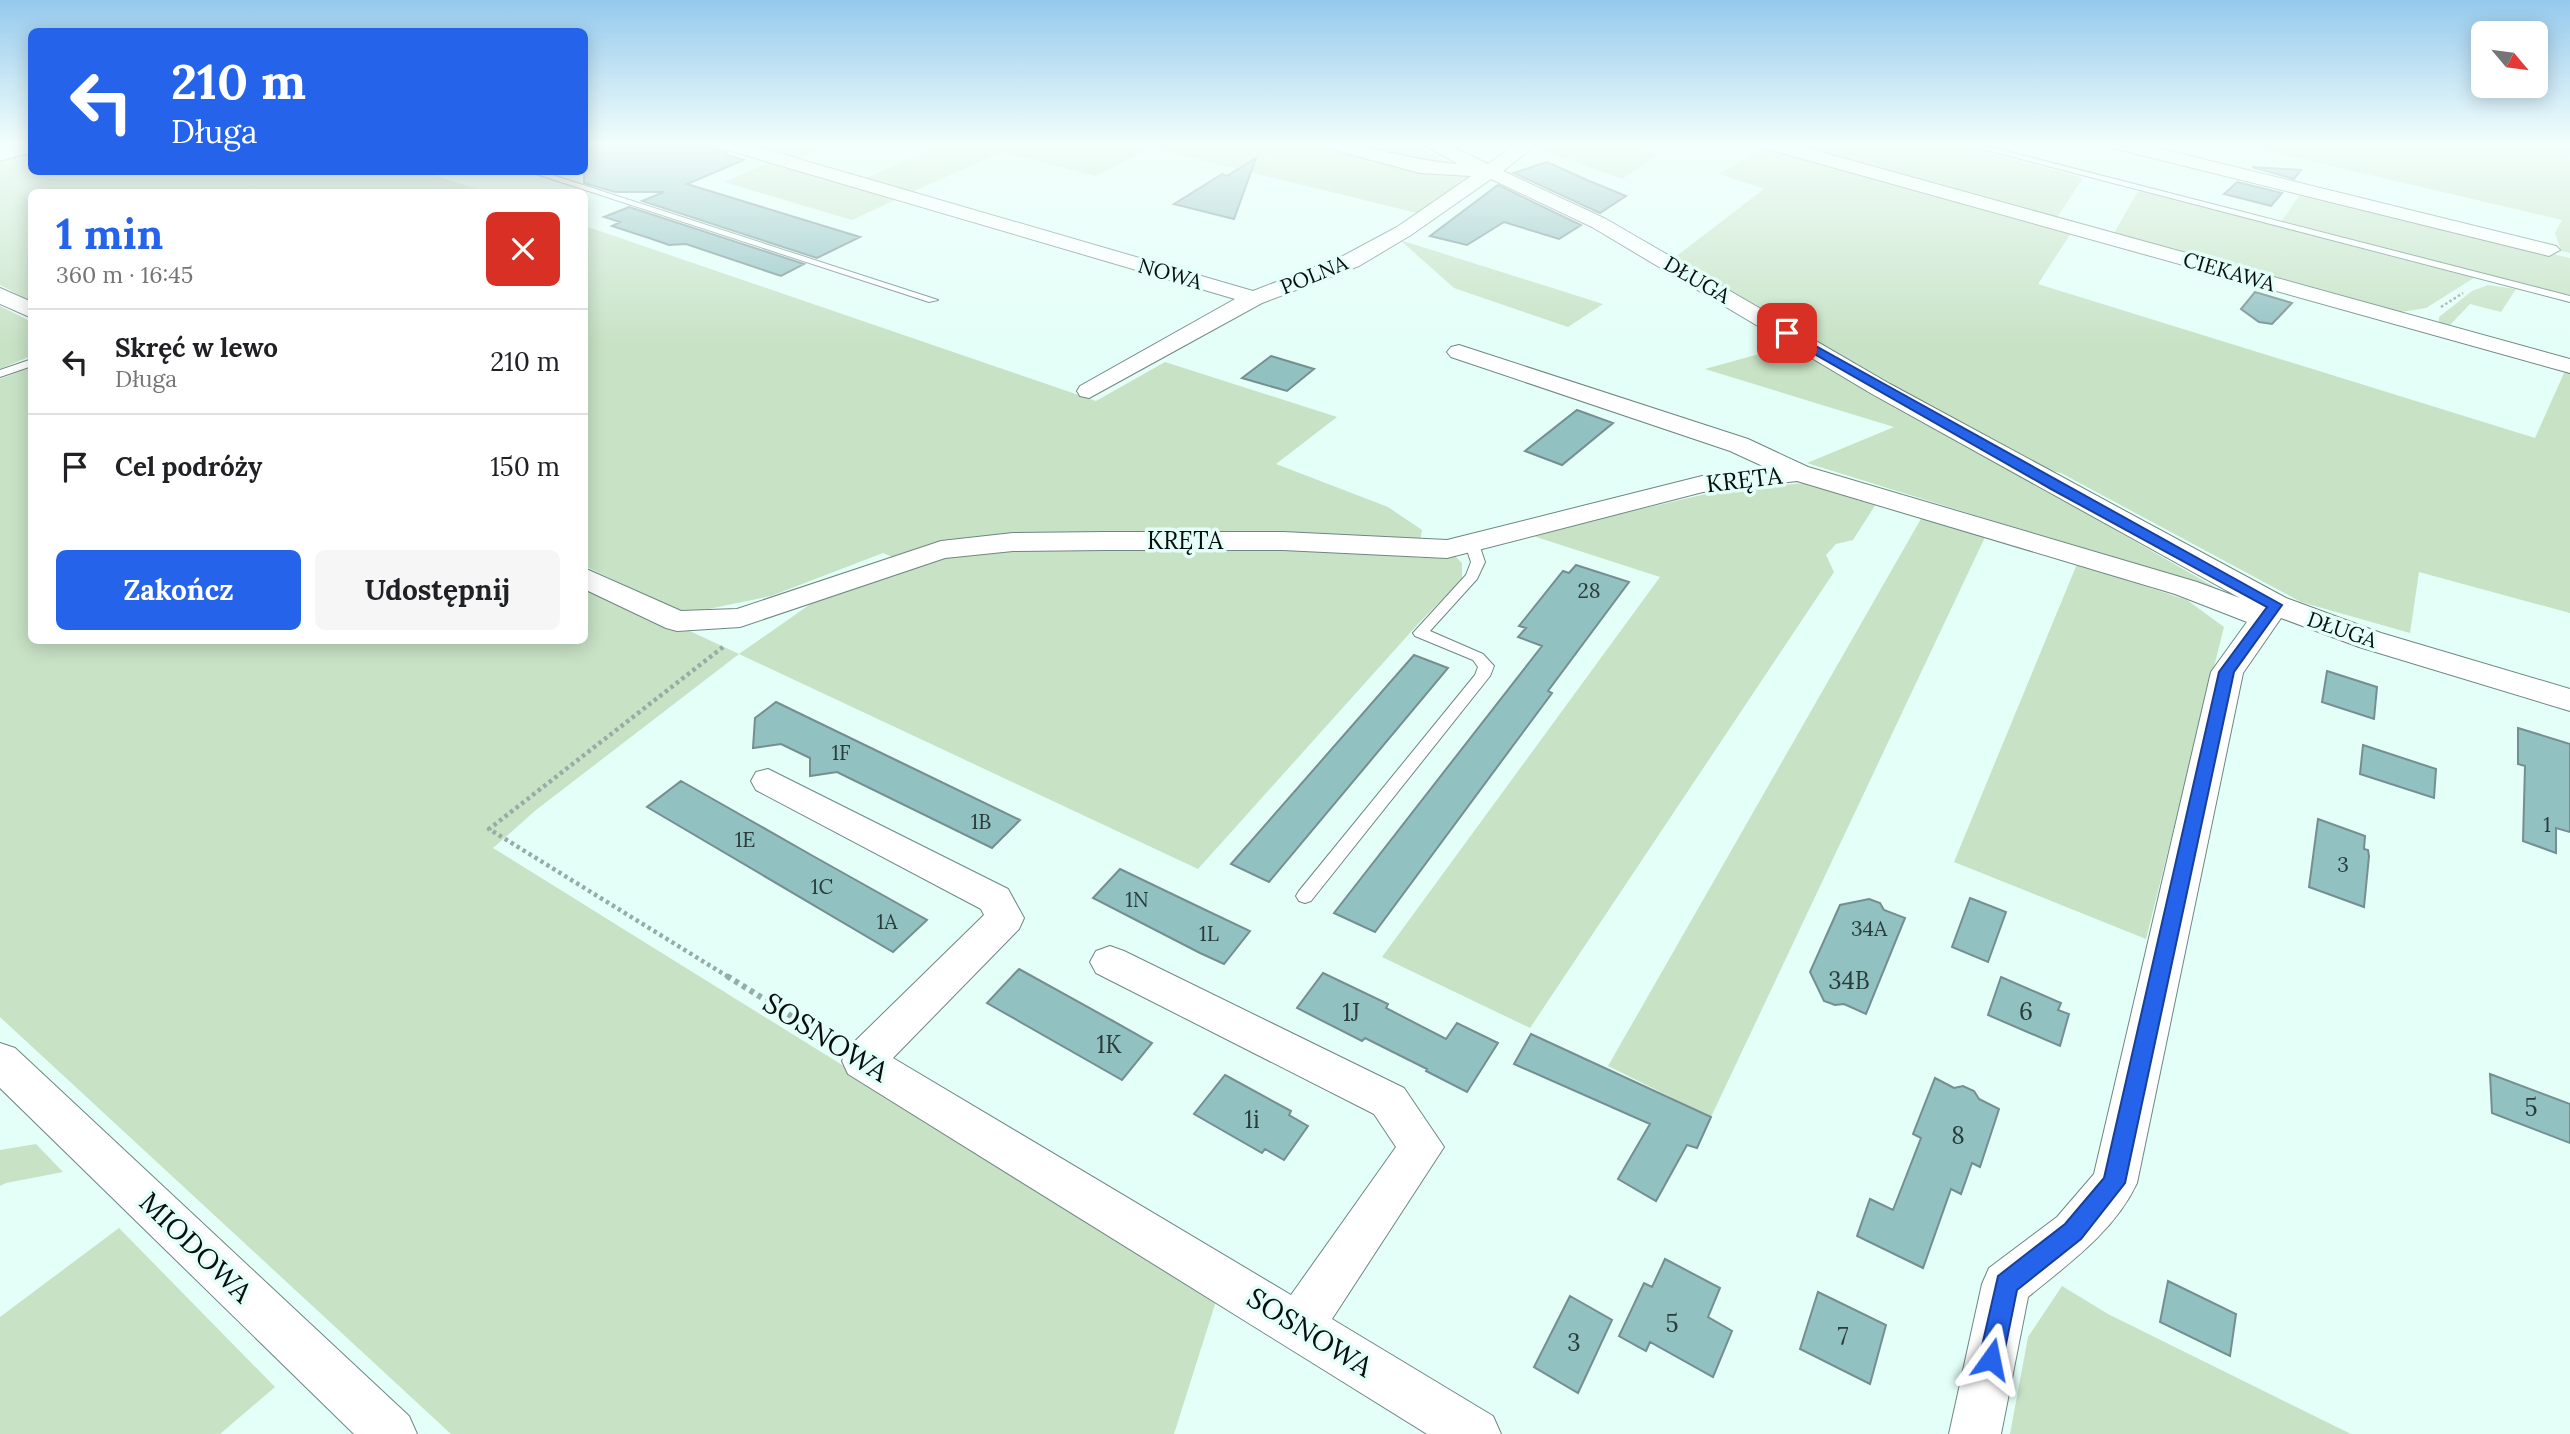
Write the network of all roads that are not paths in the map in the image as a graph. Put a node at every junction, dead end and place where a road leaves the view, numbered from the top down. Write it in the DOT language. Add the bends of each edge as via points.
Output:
graph roads {
  1 [pos="653,210"];
  2 [pos="952,210"];
  3 [pos="1433,210"];
  4 [pos="1571,210"];
  5 [pos="2007,210"];
  6 [pos="2224,210"];
  7 [pos="2386,210"];
  8 [pos="2549,250"];
  9 [pos="0,295"];
  10 [pos="1254,298"];
  11 [pos="2570,299"];
  12 [pos="933,300"];
  13 [pos="28,309"];
  14 [pos="1459,352"];
  15 [pos="28,364"];
  16 [pos="2570,366"];
  17 [pos="0,374"];
  18 [pos="1089,391"];
  19 [pos="1798,473"];
  20 [pos="1472,544"];
  21 [pos="588,579"];
  22 [pos="2269,612"];
  23 [pos="2570,700"];
  24 [pos="768,780"];
  25 [pos="1305,896"];
  26 [pos="1110,962"];
  27 [pos="0,1061"];
  28 [pos="1300,1326"];
  29 [pos="391,1434"];
  30 [pos="1475,1434"];
  31 [pos="1975,1434"];
  1 -- 12 [label="lane"];
  2 -- 10 [label="street, NOWA"];
  3 -- 10 [label="street, POLNA" via="1351,261"];
  4 -- 22 [label="street, DŁUGA"];
  5 -- 16 [label="street, CIEKAWA"];
  6 -- 11 [label="lane"];
  7 -- 8 [label="street"];
  9 -- 13 [label="street"];
  10 -- 18 [label="street, POLNA"];
  14 -- 19 [label="street, KRĘTA" via="1739,445"];
  15 -- 17 [label="lane"];
  19 -- 20 [label="street, KRĘTA" via="1702,484"];
  19 -- 22 [label="street, KRĘTA"];
  20 -- 21 [label="street, KRĘTA" via="1447,548 1283,541 1013,542 941,550 740,618 677,621"];
  20 -- 25 [label="lane" via="1478,562 1472,576 1420,634 1478,657 1486,666 1482,676"];
  22 -- 23 [label="street, DŁUGA"];
  22 -- 31 [label="street" via="2227,672 2114,1183 2073,1232 2006,1284"];
  24 -- 28 [label="street, SOSNOWA" via="995,899 1005,918 863,1061"];
  26 -- 28 [label="street" via="1389,1101 1422,1147"];
  27 -- 29 [label="street, MIODOWA"];
  28 -- 30 [label="street, SOSNOWA"];
}
